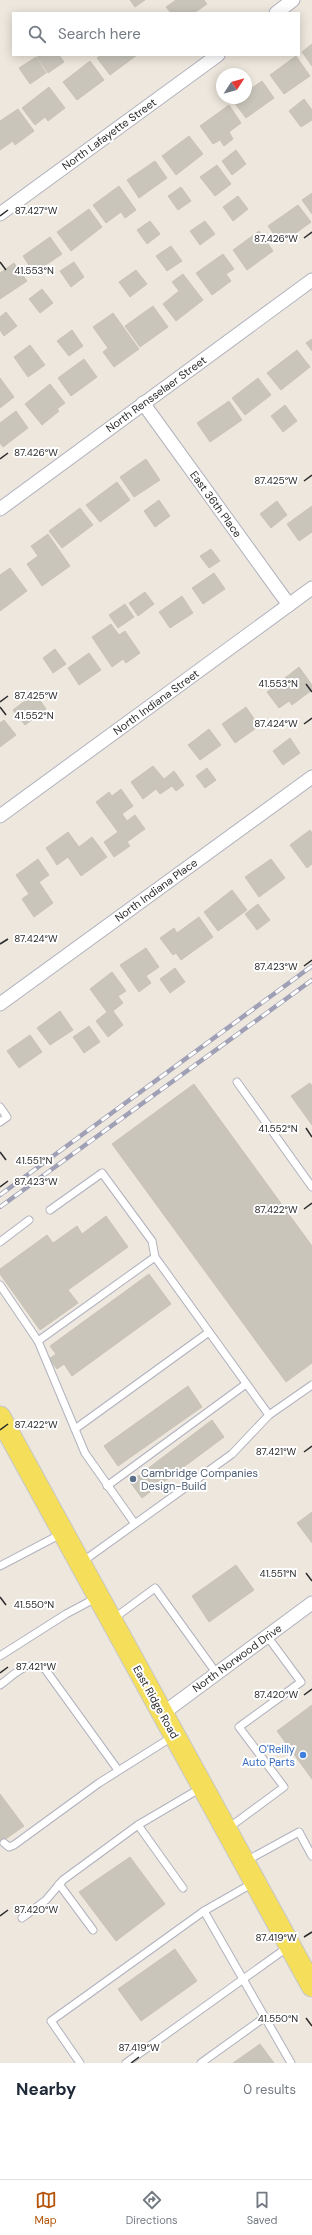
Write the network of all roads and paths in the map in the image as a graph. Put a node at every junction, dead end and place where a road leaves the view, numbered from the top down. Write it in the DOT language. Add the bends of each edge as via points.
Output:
graph roads {
  1 [pos="294,0"];
  2 [pos="277,12"];
  3 [pos="217,56"];
  4 [pos="0,214"];
  5 [pos="312,280"];
  6 [pos="143,403"];
  7 [pos="0,508"];
  8 [pos="312,588"];
  9 [pos="289,605"];
  10 [pos="312,777"];
  11 [pos="0,816"];
  12 [pos="0,1004"];
  13 [pos="237,1082"];
  14 [pos="0,1108"];
  15 [pos="0,1122"];
  16 [pos="312,1187"];
  17 [pos="50,1210"];
  18 [pos="29,1220"];
  19 [pos="0,1242"];
  20 [pos="155,1257"];
  21 [pos="0,1285"];
  22 [pos="209,1332"];
  23 [pos="38,1341"];
  24 [pos="246,1384"];
  25 [pos="312,1385"];
  26 [pos="269,1415"];
  27 [pos="0,1418"];
  28 [pos="75,1429"];
  29 [pos="107,1486"];
  30 [pos="135,1524"];
  31 [pos="63,1533"];
  32 [pos="80,1563"];
  33 [pos="0,1566"];
  34 [pos="98,1597"];
  35 [pos="312,1603"];
  36 [pos="111,1620"];
  37 [pos="267,1636"];
  38 [pos="0,1656"];
  39 [pos="216,1674"];
  40 [pos="0,1685"];
  41 [pos="162,1714"];
  42 [pos="174,1735"];
  43 [pos="118,1770"];
  44 [pos="203,1787"];
  45 [pos="138,1825"];
  46 [pos="226,1830"];
  47 [pos="4,1843"];
  48 [pos="312,1856"];
  49 [pos="244,1862"];
  50 [pos="255,1882"];
  51 [pos="60,1884"];
  52 [pos="184,1888"];
  53 [pos="204,1910"];
  54 [pos="22,1918"];
  55 [pos="92,1930"];
  56 [pos="290,1945"];
  57 [pos="243,1978"];
  58 [pos="312,1986"];
  59 [pos="265,2017"];
  60 [pos="80,2063"];
  61 [pos="126,2063"];
  62 [pos="201,2063"];
  63 [pos="291,2063"];
  1 -- 2 [label="street"];
  3 -- 4 [label="street, North Lafayette Street"];
  5 -- 6 [label="street, North Rensselaer Street"];
  6 -- 7 [label="street, North Rensselaer Street"];
  6 -- 9 [label="street, East 36th Place"];
  8 -- 9 [label="street, North Indiana Street"];
  9 -- 11 [label="street, North Indiana Street"];
  10 -- 12 [label="street, North Indiana Place"];
  13 -- 16 [label="lane"];
  14 -- 15 [label="lane" via="7,1117"];
  17 -- 20 [label="lane" via="102,1173 152,1241"];
  18 -- 19 [label="lane"];
  20 -- 22 [label="lane"];
  20 -- 23 [label="lane"];
  21 -- 23 [label="lane"];
  22 -- 24 [label="lane"];
  22 -- 28 [label="lane"];
  23 -- 28 [label="lane"];
  24 -- 26 [label="lane"];
  24 -- 29 [label="lane"];
  25 -- 26 [label="lane"];
  26 -- 30 [label="lane" via="232,1454"];
  27 -- 31 [label="main road, East Ridge Road"];
  28 -- 29 [label="lane" via="90,1462"];
  29 -- 30 [label="lane"];
  30 -- 32 [label="lane"];
  31 -- 32 [label="main road, East Ridge Road"];
  31 -- 33 [label="lane"];
  32 -- 34 [label="main road, East Ridge Road"];
  34 -- 36 [label="main road, East Ridge Road"];
  34 -- 38 [label="lane"];
  35 -- 37 [label="street, North Norwood Drive"];
  36 -- 39 [label="lane" via="155,1588"];
  36 -- 41 [label="main road, East Ridge Road"];
  37 -- 39 [label="street, North Norwood Drive"];
  37 -- 46 [label="lane" via="301,1682 239,1727 284,1787"];
  39 -- 41 [label="street, North Norwood Drive"];
  40 -- 43 [label="lane" via="27,1666 37,1664 45,1669"];
  41 -- 42 [label="main road, East Ridge Road"];
  42 -- 43 [label="lane"];
  42 -- 44 [label="main road, East Ridge Road"];
  43 -- 47 [label="lane" via="14,1845 9,1847"];
  44 -- 45 [label="lane"];
  44 -- 46 [label="main road, East Ridge Road"];
  45 -- 51 [label="lane"];
  45 -- 52 [label="lane"];
  46 -- 49 [label="main road, East Ridge Road"];
  48 -- 49 [label="lane" via="299,1832"];
  49 -- 50 [label="main road, East Ridge Road"];
  50 -- 53 [label="lane"];
  50 -- 56 [label="main road, East Ridge Road"];
  51 -- 54 [label="lane" via="46,1900"];
  51 -- 55 [label="lane"];
  53 -- 57 [label="lane"];
  53 -- 60 [label="lane" via="51,2021"];
  56 -- 57 [label="lane"];
  56 -- 58 [label="main road, East Ridge Road"];
  57 -- 59 [label="lane"];
  57 -- 61 [label="lane"];
  59 -- 62 [label="lane"];
  59 -- 63 [label="lane"];
}
